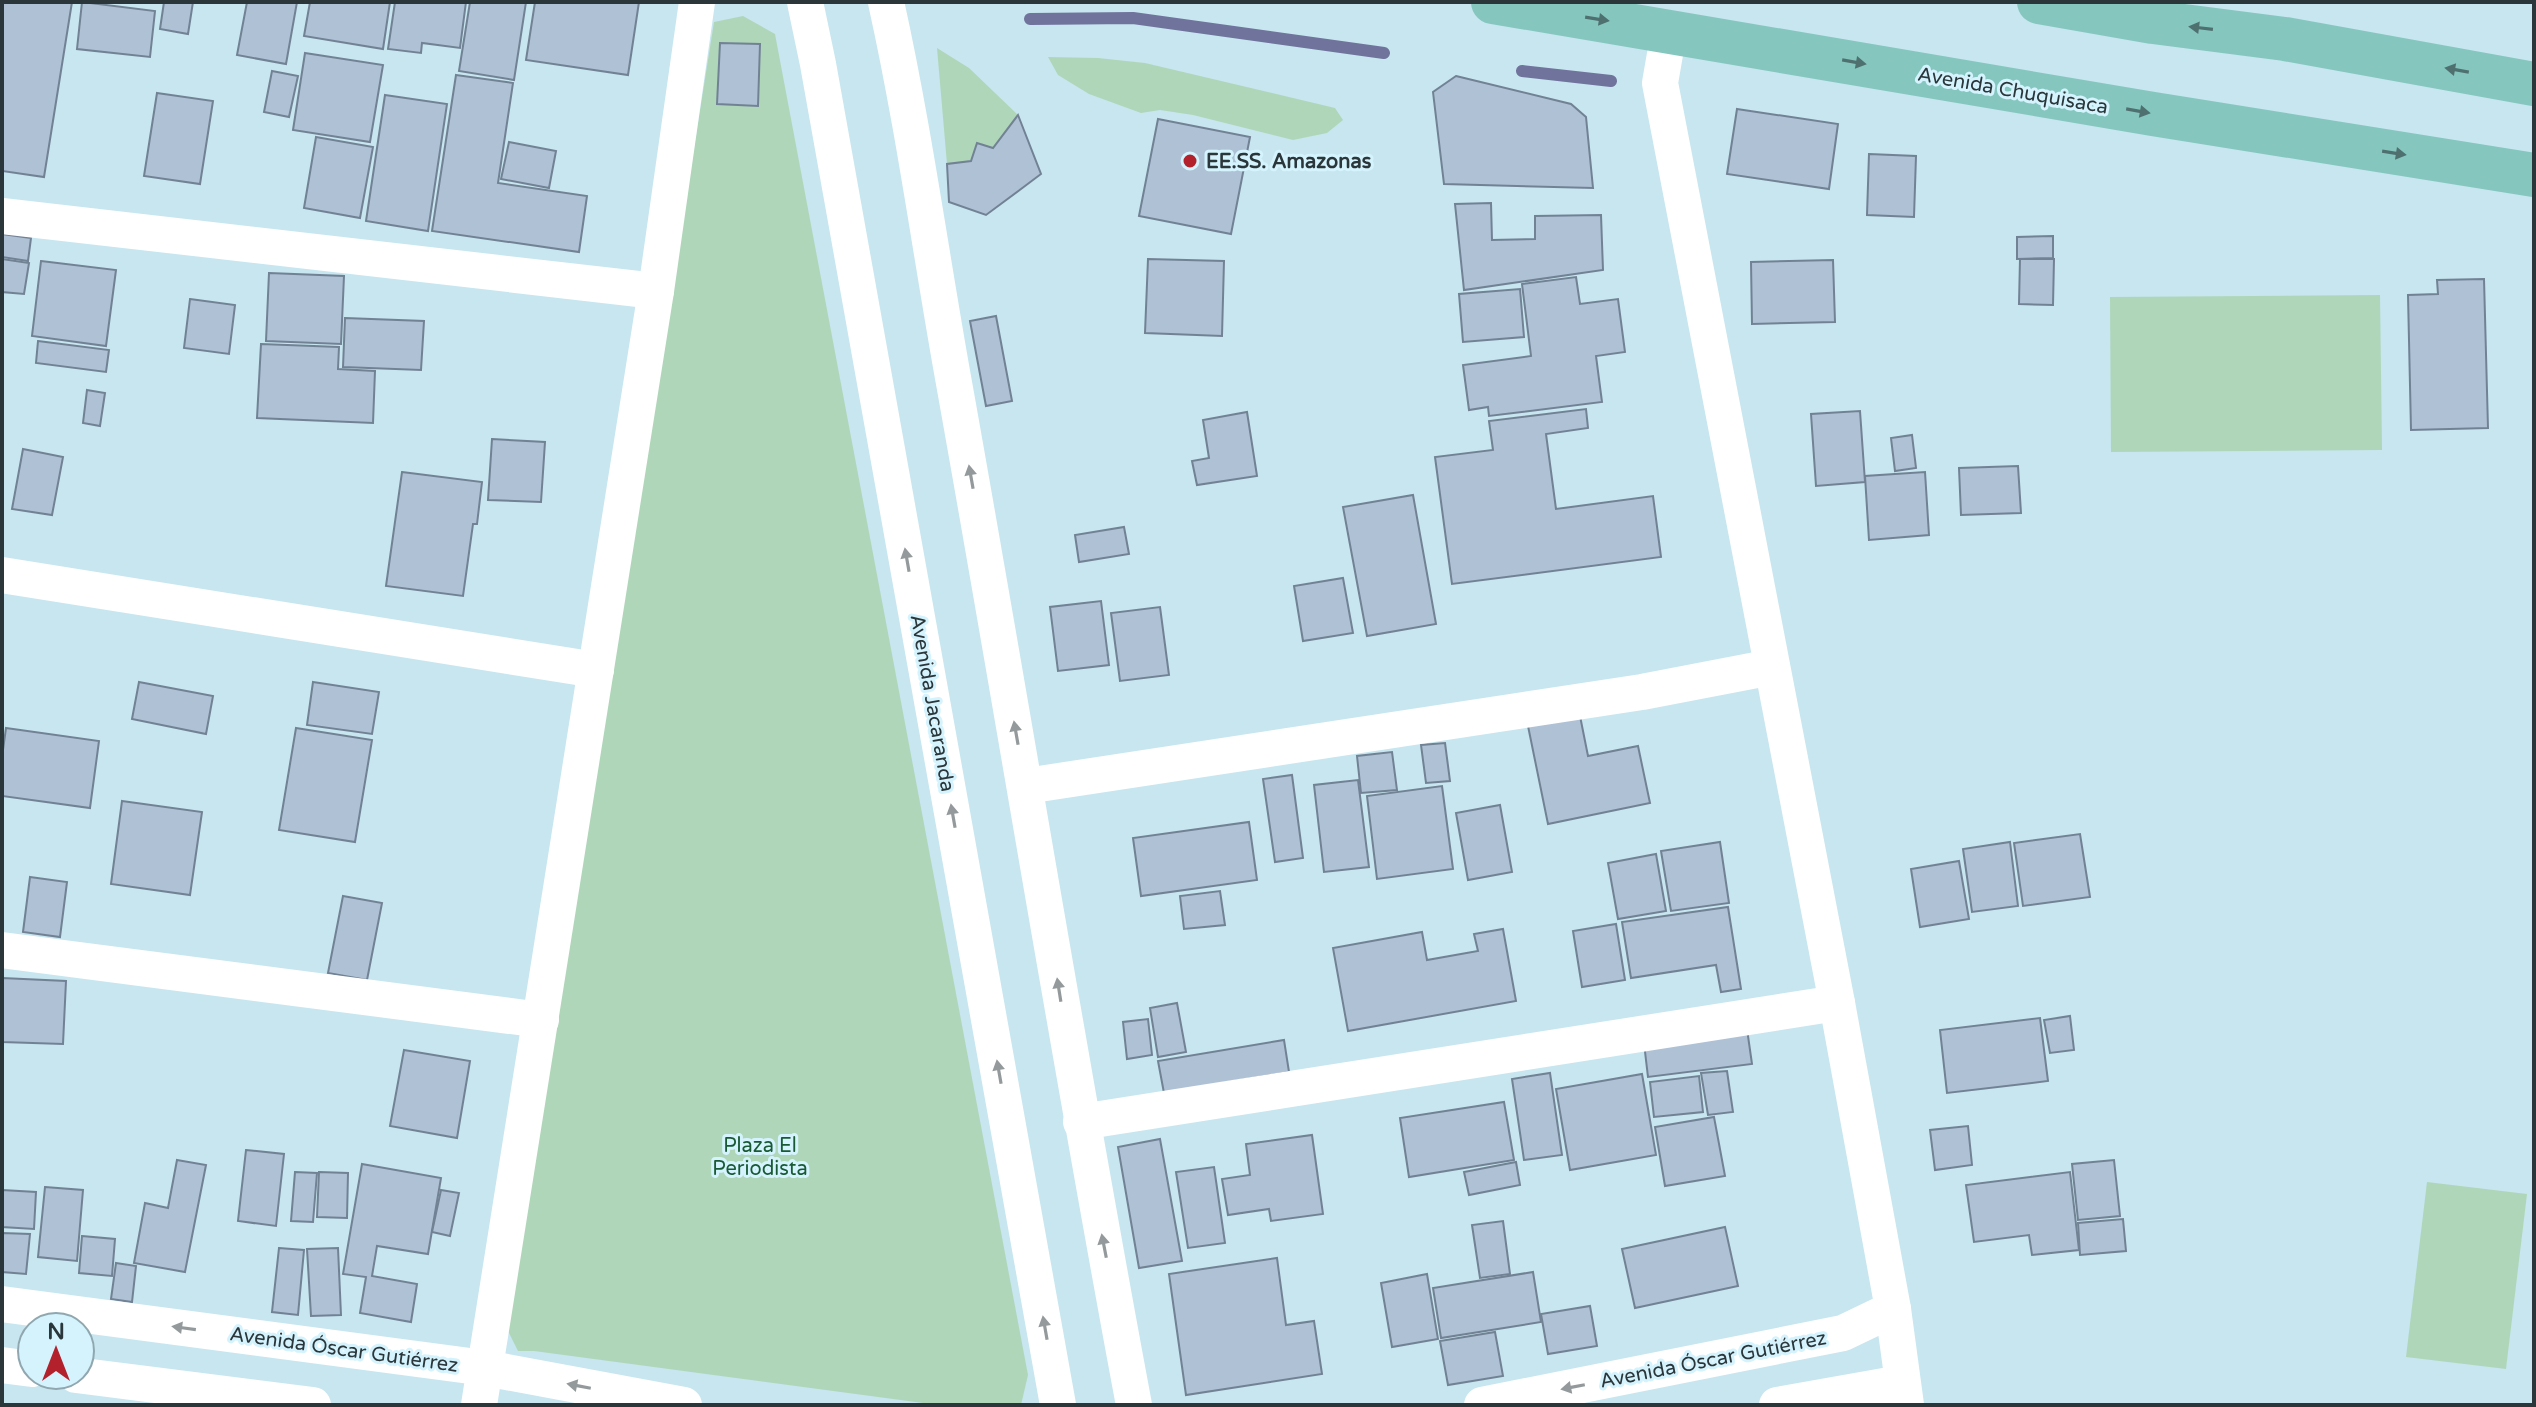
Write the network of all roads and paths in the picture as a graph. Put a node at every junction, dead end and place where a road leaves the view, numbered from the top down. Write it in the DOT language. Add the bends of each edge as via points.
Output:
graph roads {
  1 [pos="697,2"];
  2 [pos="805,2"];
  3 [pos="886,2"];
  4 [pos="1493,2"];
  5 [pos="2066,4"];
  6 [pos="2152,12"];
  7 [pos="1669,31"];
  8 [pos="2534,84"];
  9 [pos="2534,175"];
  10 [pos="2,216"];
  11 [pos="656,291"];
  12 [pos="2,575"];
  13 [pos="1772,667"];
  14 [pos="596,670"];
  15 [pos="1026,786"];
  16 [pos="2,950"];
  17 [pos="1837,1003"];
  18 [pos="541,1020"];
  19 [pos="1081,1122"];
  20 [pos="2,1304"];
  21 [pos="1893,1309"];
  22 [pos="485,1368"];
  23 [pos="96,1378"];
  24 [pos="1904,1394"];
  25 [pos="296,1404"];
  26 [pos="479,1405"];
  27 [pos="684,1405"];
  28 [pos="1058,1405"];
  29 [pos="1134,1405"];
  30 [pos="1482,1405"];
  31 [pos="1777,1405"];
  1 -- 11 [label="street"];
  28 -- 2 [label="street, Avenida Jacaranda, one-way"];
  15 -- 3 [label="street, one-way"];
  4 -- 7 [label="main road, Avenida Chuquisaca, one-way"];
  5 -- 6 [label="main road"];
  8 -- 6 [label="main road, one-way"];
  7 -- 9 [label="main road, Avenida Chuquisaca, one-way"];
  7 -- 13 [label="street" via="1660,83"];
  10 -- 11 [label="street"];
  11 -- 14 [label="street"];
  12 -- 14 [label="street"];
  13 -- 15 [label="street" via="1642,692"];
  13 -- 17 [label="street"];
  14 -- 18 [label="street"];
  19 -- 15 [label="street, one-way"];
  16 -- 18 [label="street"];
  17 -- 19 [label="street"];
  17 -- 21 [label="street"];
  18 -- 22 [label="street"];
  29 -- 19 [label="street, one-way"];
  22 -- 20 [label="street, Avenida Óscar Gutiérrez, one-way"];
  21 -- 24 [label="street"];
  21 -- 30 [label="street, Avenida Óscar Gutiérrez, one-way" via="1843,1333"];
  22 -- 26 [label="street"];
  27 -- 22 [label="street, Avenida Óscar Gutiérrez, one-way"];
  23 -- 25 [label="street"];
  24 -- 31 [label="street"];
}
